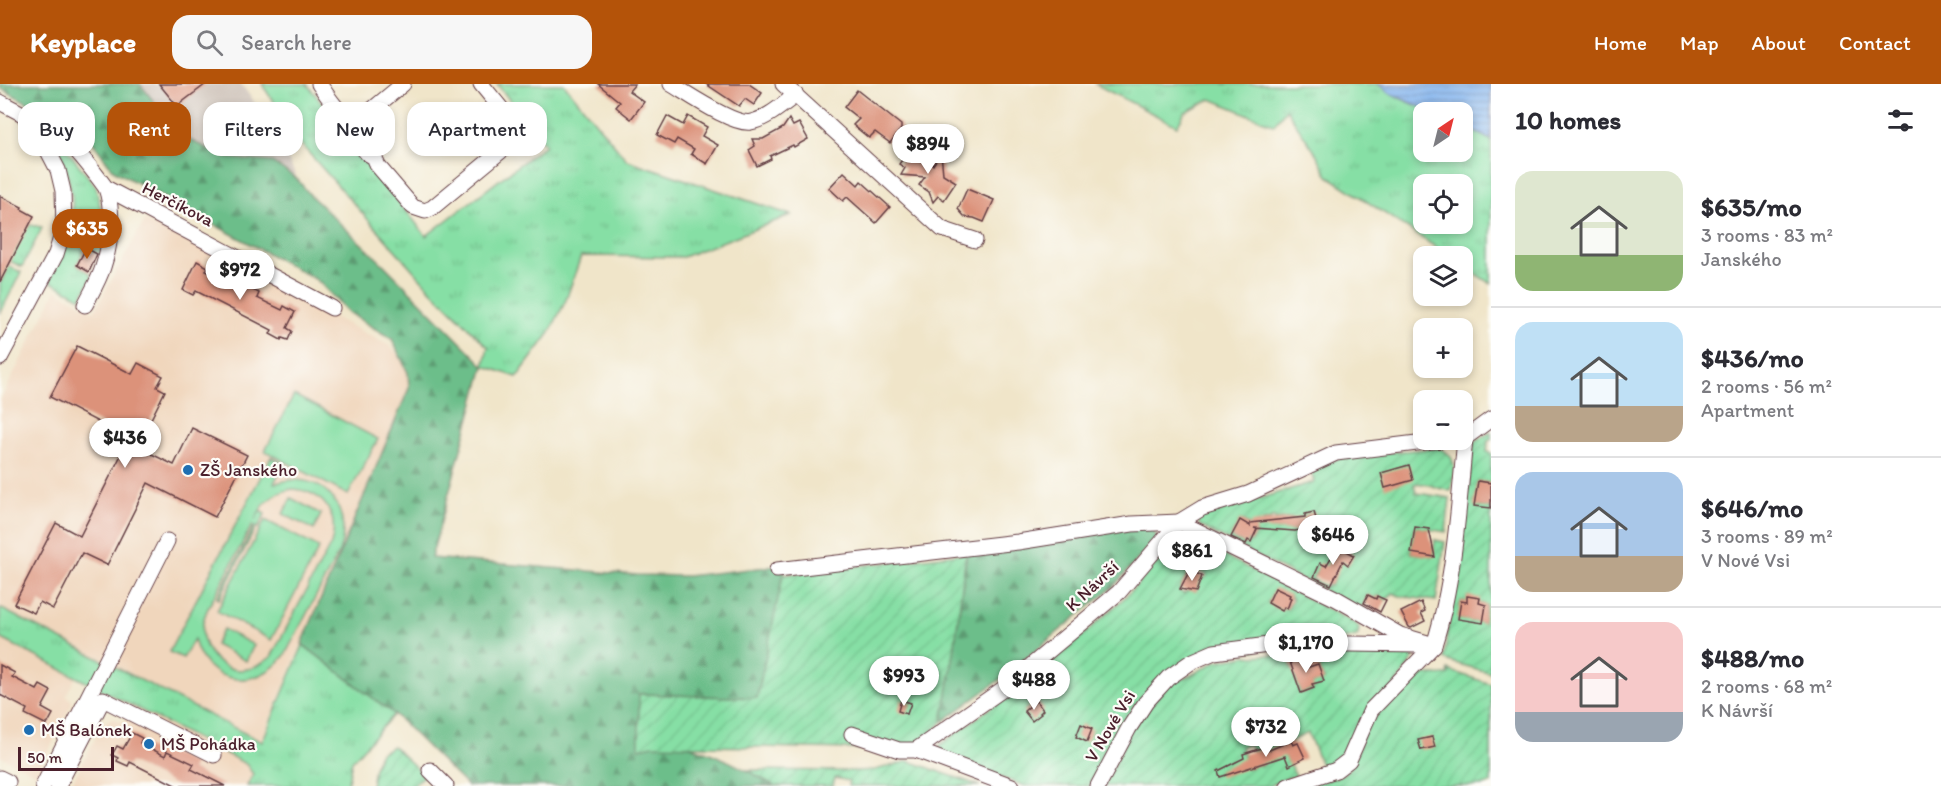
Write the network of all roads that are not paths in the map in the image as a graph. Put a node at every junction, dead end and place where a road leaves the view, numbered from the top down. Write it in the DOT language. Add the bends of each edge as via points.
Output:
graph roads {
  1 [pos="320,84"];
  2 [pos="403,84"];
  3 [pos="482,84"];
  4 [pos="671,84"];
  5 [pos="783,84"];
  6 [pos="796,95"];
  7 [pos="0,102"];
  8 [pos="333,102"];
  9 [pos="381,102"];
  10 [pos="18,111"];
  11 [pos="51,156"];
  12 [pos="80,156"];
  13 [pos="372,156"];
  14 [pos="106,188"];
  15 [pos="975,240"];
  16 [pos="85,305"];
  17 [pos="332,308"];
  18 [pos="0,358"];
  19 [pos="1491,420"];
  20 [pos="1473,432"];
  21 [pos="1413,443"];
  22 [pos="1463,450"];
  23 [pos="1179,522"];
  24 [pos="167,541"];
  25 [pos="777,570"];
  26 [pos="1434,645"];
  27 [pos="852,734"];
  28 [pos="916,750"];
  29 [pos="214,755"];
  30 [pos="430,770"];
  31 [pos="44,786"];
  32 [pos="58,786"];
  33 [pos="446,786"];
  34 [pos="1011,786"];
  35 [pos="1098,786"];
  36 [pos="1288,786"];
  1 -- 8 [label="street"];
  2 -- 9 [label="street"];
  3 -- 13 [label="street" via="513,123 513,141 432,208 425,211 413,207"];
  4 -- 6 [label="street" via="735,122 760,119"];
  5 -- 6 [label="street"];
  6 -- 15 [label="street" via="942,229"];
  7 -- 10 [label="street, Herčíkova"];
  11 -- 18 [label="street" via="63,192 64,228 51,262"];
  12 -- 14 [label="street, Herčíkova"];
  14 -- 16 [label="street" via="110,202 107,246 103,267"];
  14 -- 17 [label="street, Herčíkova"];
  19 -- 20 [label="street"];
  21 -- 23 [label="street, K Návrší" via="1336,453 1248,494 1202,508"];
  22 -- 26 [label="street" via="1450,574"];
  23 -- 25 [label="street" via="1132,524 1018,542"];
  23 -- 26 [label="street" via="1338,599 1400,635"];
  23 -- 28 [label="street, K Návrší" via="1119,592 1003,689"];
  24 -- 31 [label="street"];
  26 -- 35 [label="street, V Nové Vsi" via="1284,643 1214,652 1168,678 1146,702"];
  26 -- 36 [label="street" via="1371,710 1348,760 1336,770"];
  27 -- 28 [label="street" via="899,750"];
  28 -- 34 [label="street"];
  29 -- 32 [label="street" via="103,699"];
  30 -- 33 [label="street"];
}
